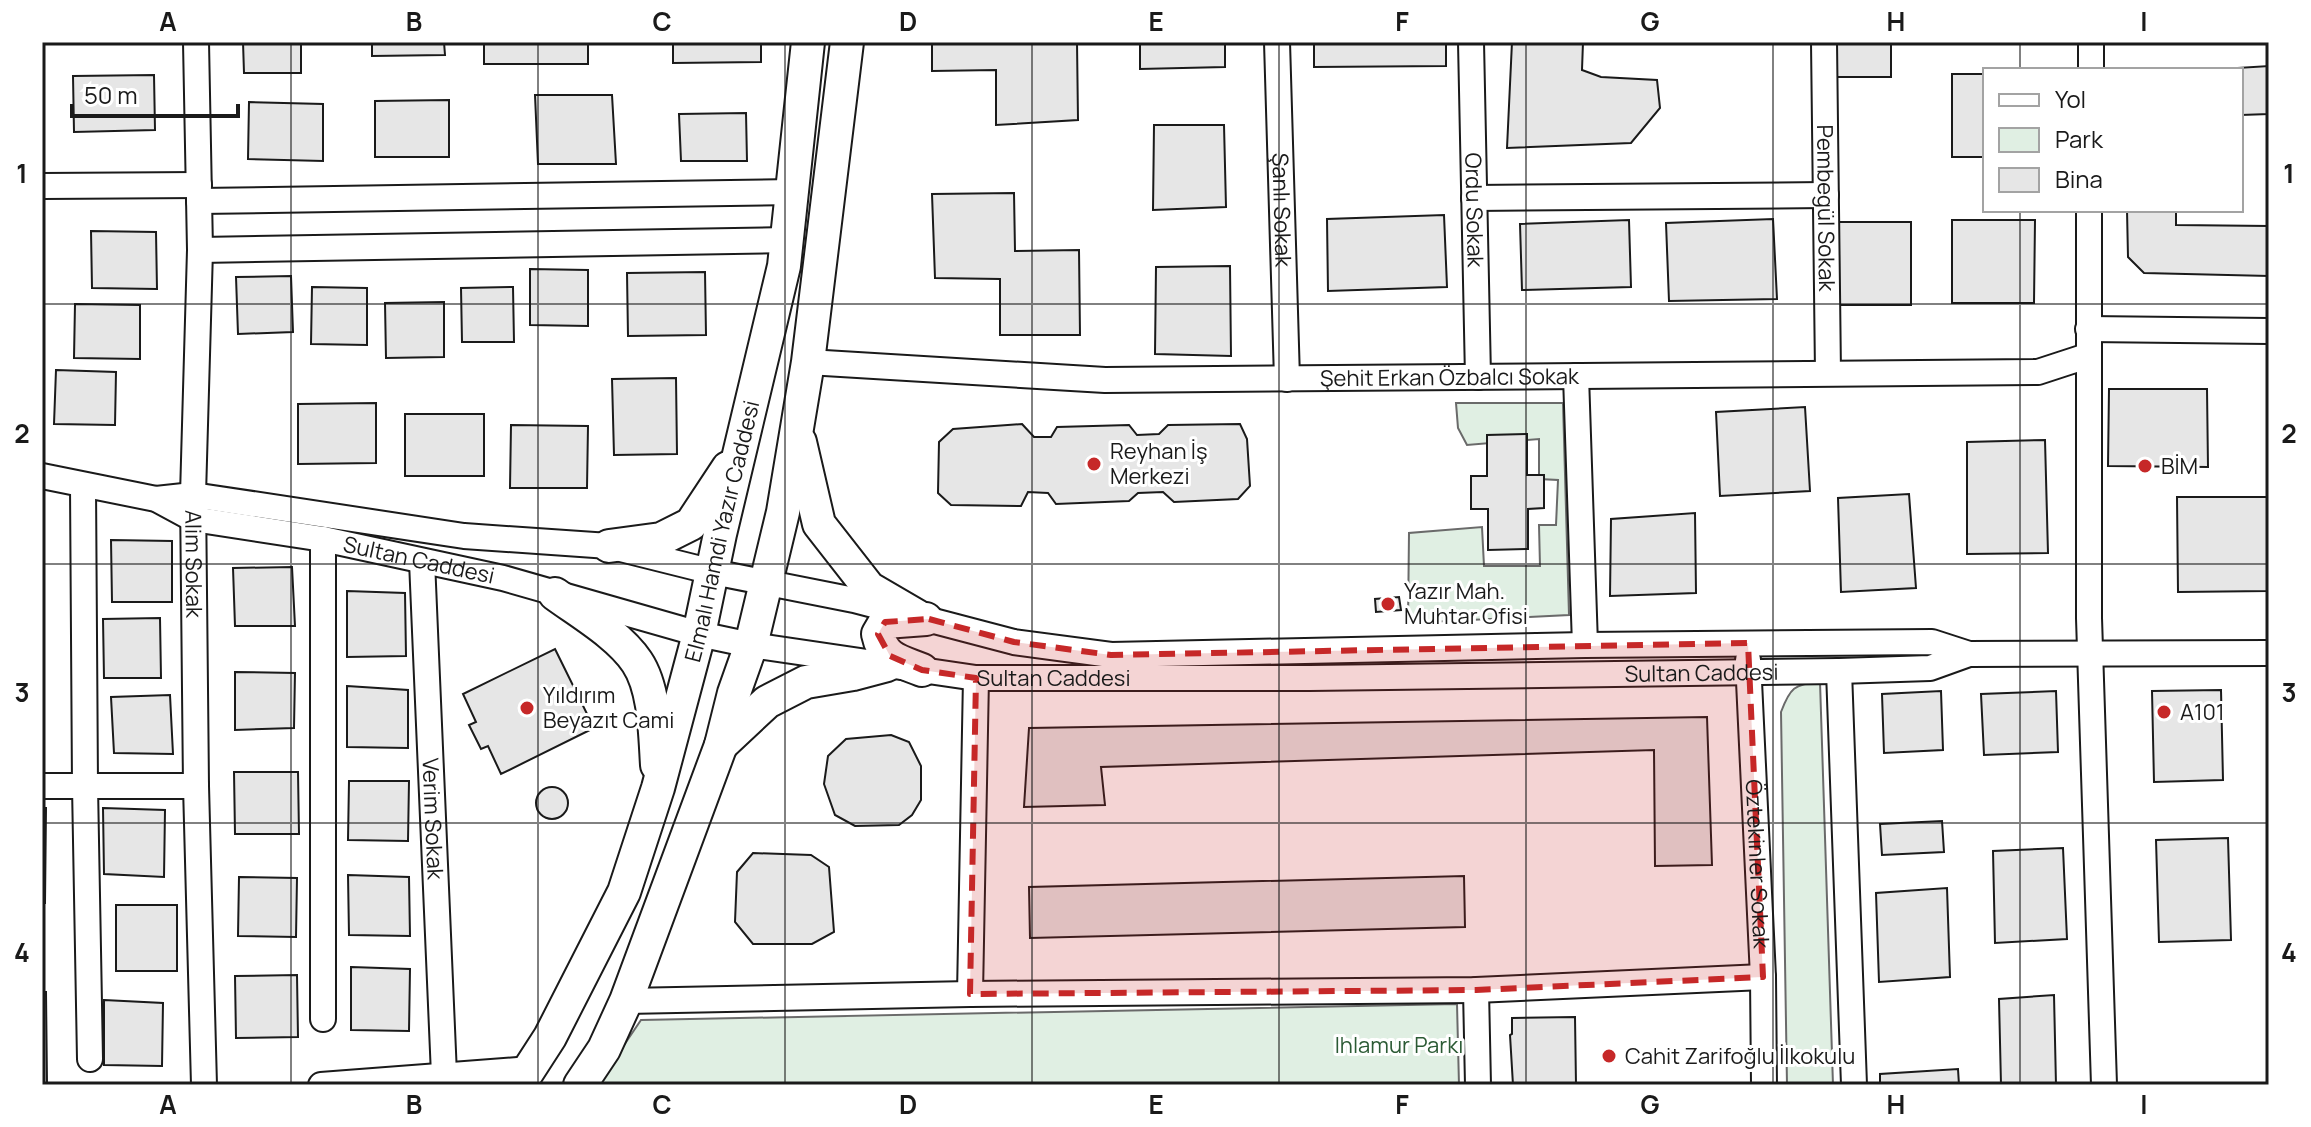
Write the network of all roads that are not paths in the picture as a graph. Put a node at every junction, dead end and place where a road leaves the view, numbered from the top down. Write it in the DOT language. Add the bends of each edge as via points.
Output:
graph roads {
  1 [pos="196,42"];
  2 [pos="808,42"];
  3 [pos="847,42"];
  4 [pos="1277,42"];
  5 [pos="1471,42"];
  6 [pos="1824,42"];
  7 [pos="2091,42"];
  8 [pos="2091,68"];
  9 [pos="42,186"];
  10 [pos="793,192"];
  11 [pos="199,193"];
  12 [pos="1826,195"];
  13 [pos="1474,198"];
  14 [pos="2089,212"];
  15 [pos="787,240"];
  16 [pos="200,250"];
  17 [pos="2088,329"];
  18 [pos="2269,331"];
  19 [pos="2087,356"];
  20 [pos="808,362"];
  21 [pos="1828,373"];
  22 [pos="1576,376"];
  23 [pos="1478,377"];
  24 [pos="1287,379"];
  25 [pos="796,426"];
  26 [pos="743,445"];
  27 [pos="42,476"];
  28 [pos="83,486"];
  29 [pos="193,507"];
  30 [pos="323,539"];
  31 [pos="609,546"];
  32 [pos="422,561"];
  33 [pos="713,572"];
  34 [pos="766,583"];
  35 [pos="555,594"];
  36 [pos="923,618"];
  37 [pos="699,634"];
  38 [pos="1748,643"];
  39 [pos="751,645"];
  40 [pos="1585,645"];
  41 [pos="2269,653"];
  42 [pos="1969,654"];
  43 [pos="2091,656"];
  44 [pos="887,665"];
  45 [pos="922,670"];
  46 [pos="1839,671"];
  47 [pos="1749,673"];
  48 [pos="976,678"];
  49 [pos="721,745"];
  50 [pos="42,786"];
  51 [pos="85,786"];
  52 [pos="196,786"];
  53 [pos="658,788"];
  54 [pos="1763,977"];
  55 [pos="1476,990"];
  56 [pos="970,994"];
  57 [pos="626,1001"];
  58 [pos="323,1019"];
  59 [pos="90,1059"];
  60 [pos="444,1075"];
  61 [pos="524,1077"];
  62 [pos="204,1085"];
  63 [pos="321,1085"];
  64 [pos="580,1085"];
  65 [pos="1478,1085"];
  66 [pos="1764,1085"];
  67 [pos="1854,1085"];
  68 [pos="2104,1085"];
  1 -- 11 [label="street, Alim Sokak"];
  2 -- 10 [label="main road, Elmalı Hamdi Yazır Caddesi"];
  3 -- 20 [label="main road"];
  4 -- 24 [label="street, Şanlı Sokak"];
  5 -- 13 [label="street, Ordu Sokak"];
  6 -- 12 [label="street, Pembegül Sokak"];
  7 -- 8 [label="street"];
  9 -- 11 [label="street"];
  10 -- 11 [label="street"];
  10 -- 15 [label="main road, Elmalı Hamdi Yazır Caddesi"];
  11 -- 16 [label="street, Alim Sokak"];
  12 -- 13 [label="street"];
  12 -- 21 [label="street, Pembegül Sokak"];
  13 -- 23 [label="street, Ordu Sokak"];
  14 -- 17 [label="street"];
  15 -- 16 [label="street"];
  15 -- 26 [label="main road, Elmalı Hamdi Yazır Caddesi"];
  16 -- 29 [label="street, Alim Sokak"];
  17 -- 18 [label="street"];
  17 -- 19 [label="street"];
  19 -- 21 [label="street, Şehit Erkan Özbalcı Sokak" via="2038,372"];
  19 -- 43 [label="street"];
  20 -- 24 [label="street, Şehit Erkan Özbalcı Sokak" via="1105,380"];
  20 -- 25 [label="main road"];
  21 -- 22 [label="street, Şehit Erkan Özbalcı Sokak"];
  22 -- 23 [label="street, Şehit Erkan Özbalcı Sokak"];
  22 -- 40 [label="street"];
  23 -- 24 [label="street, Şehit Erkan Özbalcı Sokak"];
  25 -- 34 [label="main road"];
  25 -- 36 [label="main road" via="819,524 869,588"];
  26 -- 31 [label="main road" via="691,524 661,539"];
  26 -- 33 [label="main road, Elmalı Hamdi Yazır Caddesi"];
  27 -- 28 [label="street, Sultan Caddesi"];
  28 -- 29 [label="street, Sultan Caddesi"];
  28 -- 51 [label="street"];
  29 -- 30 [label="street, Sultan Caddesi"];
  29 -- 31 [label="street, Sultan Caddesi"];
  29 -- 52 [label="street, Alim Sokak"];
  30 -- 32 [label="street, Sultan Caddesi"];
  30 -- 58 [label="street"];
  31 -- 33 [label="street, Sultan Caddesi"];
  32 -- 35 [label="street, Sultan Caddesi"];
  32 -- 60 [label="street, Verim Sokak"];
  33 -- 34 [label="street, Sultan Caddesi"];
  33 -- 37 [label="main road, Elmalı Hamdi Yazır Caddesi"];
  34 -- 36 [label="street, Sultan Caddesi"];
  34 -- 39 [label="main road"];
  35 -- 37 [label="street, Sultan Caddesi"];
  35 -- 53 [label="main road" via="605,630 637,662 648,690"];
  36 -- 40 [label="street, Sultan Caddesi" via="1014,642 1111,655"];
  36 -- 45 [label="main road" via="885,622 878,634 881,648 890,656"];
  37 -- 39 [label="street, Sultan Caddesi"];
  37 -- 53 [label="main road, Elmalı Hamdi Yazır Caddesi"];
  38 -- 40 [label="street, Sultan Caddesi"];
  38 -- 42 [label="street, Sultan Caddesi" via="1932,642"];
  38 -- 47 [label="street, Öztekinler Sokak"];
  39 -- 44 [label="street, Sultan Caddesi"];
  39 -- 49 [label="main road"];
  41 -- 43 [label="street, Sultan Caddesi"];
  42 -- 43 [label="street, Sultan Caddesi"];
  42 -- 46 [label="street, Sultan Caddesi" via="1930,668"];
  43 -- 68 [label="street"];
  44 -- 45 [label="street, Sultan Caddesi"];
  44 -- 49 [label="main road" via="806,682 767,702"];
  45 -- 48 [label="street, Sultan Caddesi"];
  46 -- 47 [label="street, Sultan Caddesi"];
  46 -- 67 [label="street"];
  47 -- 48 [label="street, Sultan Caddesi"];
  47 -- 54 [label="street, Öztekinler Sokak"];
  48 -- 56 [label="street"];
  49 -- 57 [label="main road"];
  50 -- 51 [label="street"];
  51 -- 52 [label="street"];
  51 -- 59 [label="street"];
  52 -- 62 [label="street, Alim Sokak"];
  53 -- 61 [label="main road, Elmalı Hamdi Yazır Caddesi" via="624,892"];
  54 -- 55 [label="street"];
  54 -- 66 [label="street, Öztekinler Sokak"];
  55 -- 56 [label="street"];
  55 -- 65 [label="street"];
  56 -- 57 [label="street"];
  57 -- 64 [label="main road"];
  60 -- 61 [label="street"];
  60 -- 63 [label="street"];
}
